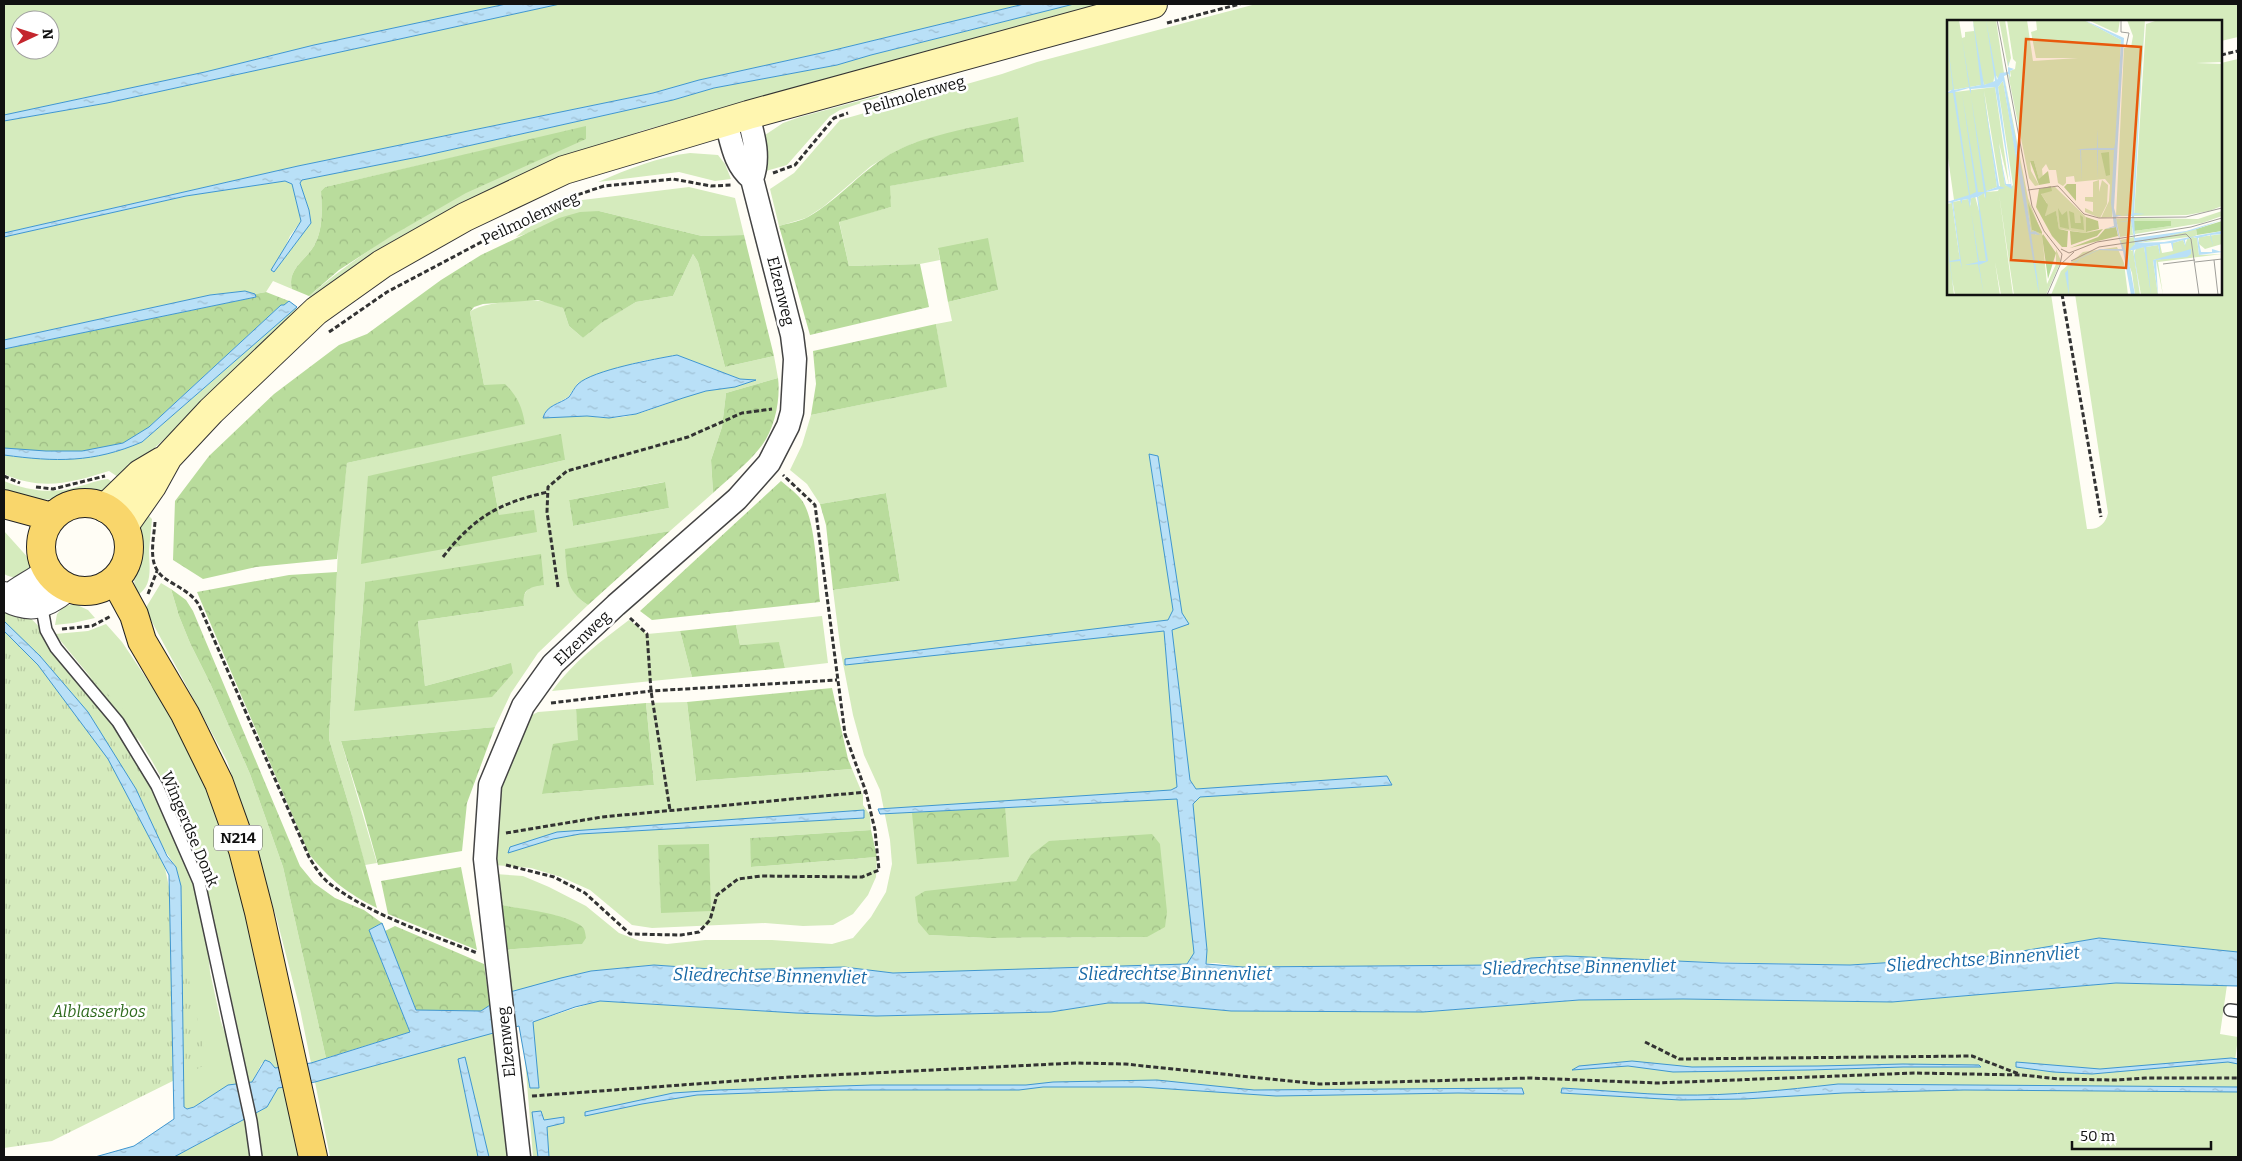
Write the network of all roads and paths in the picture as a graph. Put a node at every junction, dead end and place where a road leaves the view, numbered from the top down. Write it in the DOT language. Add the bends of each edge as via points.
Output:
graph roads {
  1 [pos="1240,4"];
  2 [pos="1155,14"];
  3 [pos="2238,51"];
  4 [pos="2222,55"];
  5 [pos="849,113"];
  6 [pos="737,118"];
  7 [pos="752,180"];
  8 [pos="2062,295"];
  9 [pos="322,337"];
  10 [pos="792,412"];
  11 [pos="770,463"];
  12 [pos="4,476"];
  13 [pos="548,492"];
  14 [pos="133,495"];
  15 [pos="4,504"];
  16 [pos="4,513"];
  17 [pos="114,517"];
  18 [pos="2101,517"];
  19 [pos="47,527"];
  20 [pos="444,557"];
  21 [pos="157,571"];
  22 [pos="57,580"];
  23 [pos="105,585"];
  24 [pos="558,587"];
  25 [pos="6,597"];
  26 [pos="41,603"];
  27 [pos="616,605"];
  28 [pos="121,610"];
  29 [pos="46,630"];
  30 [pos="837,680"];
  31 [pos="651,691"];
  32 [pos="523,706"];
  33 [pos="866,792"];
  34 [pos="670,810"];
  35 [pos="486,837"];
  36 [pos="485,859"];
  37 [pos="496,961"];
  38 [pos="1646,1042"];
  39 [pos="2022,1075"];
  40 [pos="2238,1078"];
  41 [pos="512,1098"];
  42 [pos="256,1157"];
  43 [pos="313,1157"];
  44 [pos="519,1157"];
  1 -- 2 [label="path"];
  2 -- 6 [label="main road, Peilmolenweg"];
  3 -- 4 [label="path"];
  5 -- 7 [label="path, Peilmolenweg" via="834,118 795,165"];
  6 -- 7 [label="street, Elzenweg" via="735,156 742,171"];
  6 -- 14 [label="main road, Peilmolenweg" via="564,170 465,217 382,264 309,318 211,411 168,457 140,474"];
  7 -- 9 [label="path, Peilmolenweg" via="722,186 673,179 604,186 559,201 387,292"];
  7 -- 10 [label="street, Elzenweg" via="792,335 795,359"];
  8 -- 18 [label="path"];
  10 -- 11 [label="street, Elzenweg"];
  10 -- 13 [label="path" via="770,408 742,413 688,436 567,471 548,486"];
  11 -- 27 [label="street, Elzenweg" via="737,499"];
  11 -- 30 [label="path" via="815,504"];
  12 -- 14 [label="path" via="53,489 111,474"];
  13 -- 20 [label="path" via="515,499 487,513 456,541"];
  13 -- 24 [label="path" via="547,512"];
  14 -- 17 [label="main road, Peilmolenweg"];
  14 -- 21 [label="path" via="156,517 153,552"];
  15 -- 19 [label="main road"];
  16 -- 19 [label="main road" via="16,524"];
  17 -- 19 [label="main road" via="83,503 71,505"];
  17 -- 23 [label="main road" via="128,537 128,560 123,571"];
  19 -- 22 [label="main road" via="41,555"];
  21 -- 28 [label="path" via="148,594"];
  21 -- 37 [label="path" via="188,592 199,605 318,872 330,884 381,914"];
  22 -- 23 [label="main road" via="76,591"];
  22 -- 25 [label="street" via="36,582"];
  22 -- 26 [label="street"];
  23 -- 28 [label="main road, N214"];
  25 -- 26 [label="street" via="25,606"];
  26 -- 29 [label="lane, Wingerdse Donk"];
  27 -- 31 [label="path" via="647,634"];
  27 -- 32 [label="street, Elzenweg" via="553,664"];
  28 -- 29 [label="path" via="92,626"];
  28 -- 43 [label="main road, N214" via="119,624 142,641 186,714 219,782 243,850"];
  29 -- 42 [label="lane, Wingerdse Donk" via="56,648 118,722 157,786 196,873 241,1072"];
  30 -- 31 [label="path"];
  30 -- 33 [label="path" via="845,734"];
  31 -- 32 [label="path"];
  31 -- 34 [label="path"];
  32 -- 35 [label="street, Elzenweg" via="490,785"];
  33 -- 34 [label="path"];
  33 -- 36 [label="path" via="875,830 879,870 862,877 761,876 738,879 718,895 710,920 699,932 630,934 586,893 554,877"];
  34 -- 35 [label="path" via="556,823"];
  35 -- 36 [label="street, Elzenweg"];
  36 -- 37 [label="street, Elzenweg"];
  37 -- 41 [label="street, Elzenweg"];
  38 -- 39 [label="path" via="1679,1058 1972,1056"];
  39 -- 40 [label="path" via="2115,1080"];
  39 -- 41 [label="path" via="1915,1073 1657,1082 1530,1078 1319,1084 1124,1064 1076,1063 618,1088"];
  41 -- 44 [label="street, Elzenweg"];
}
